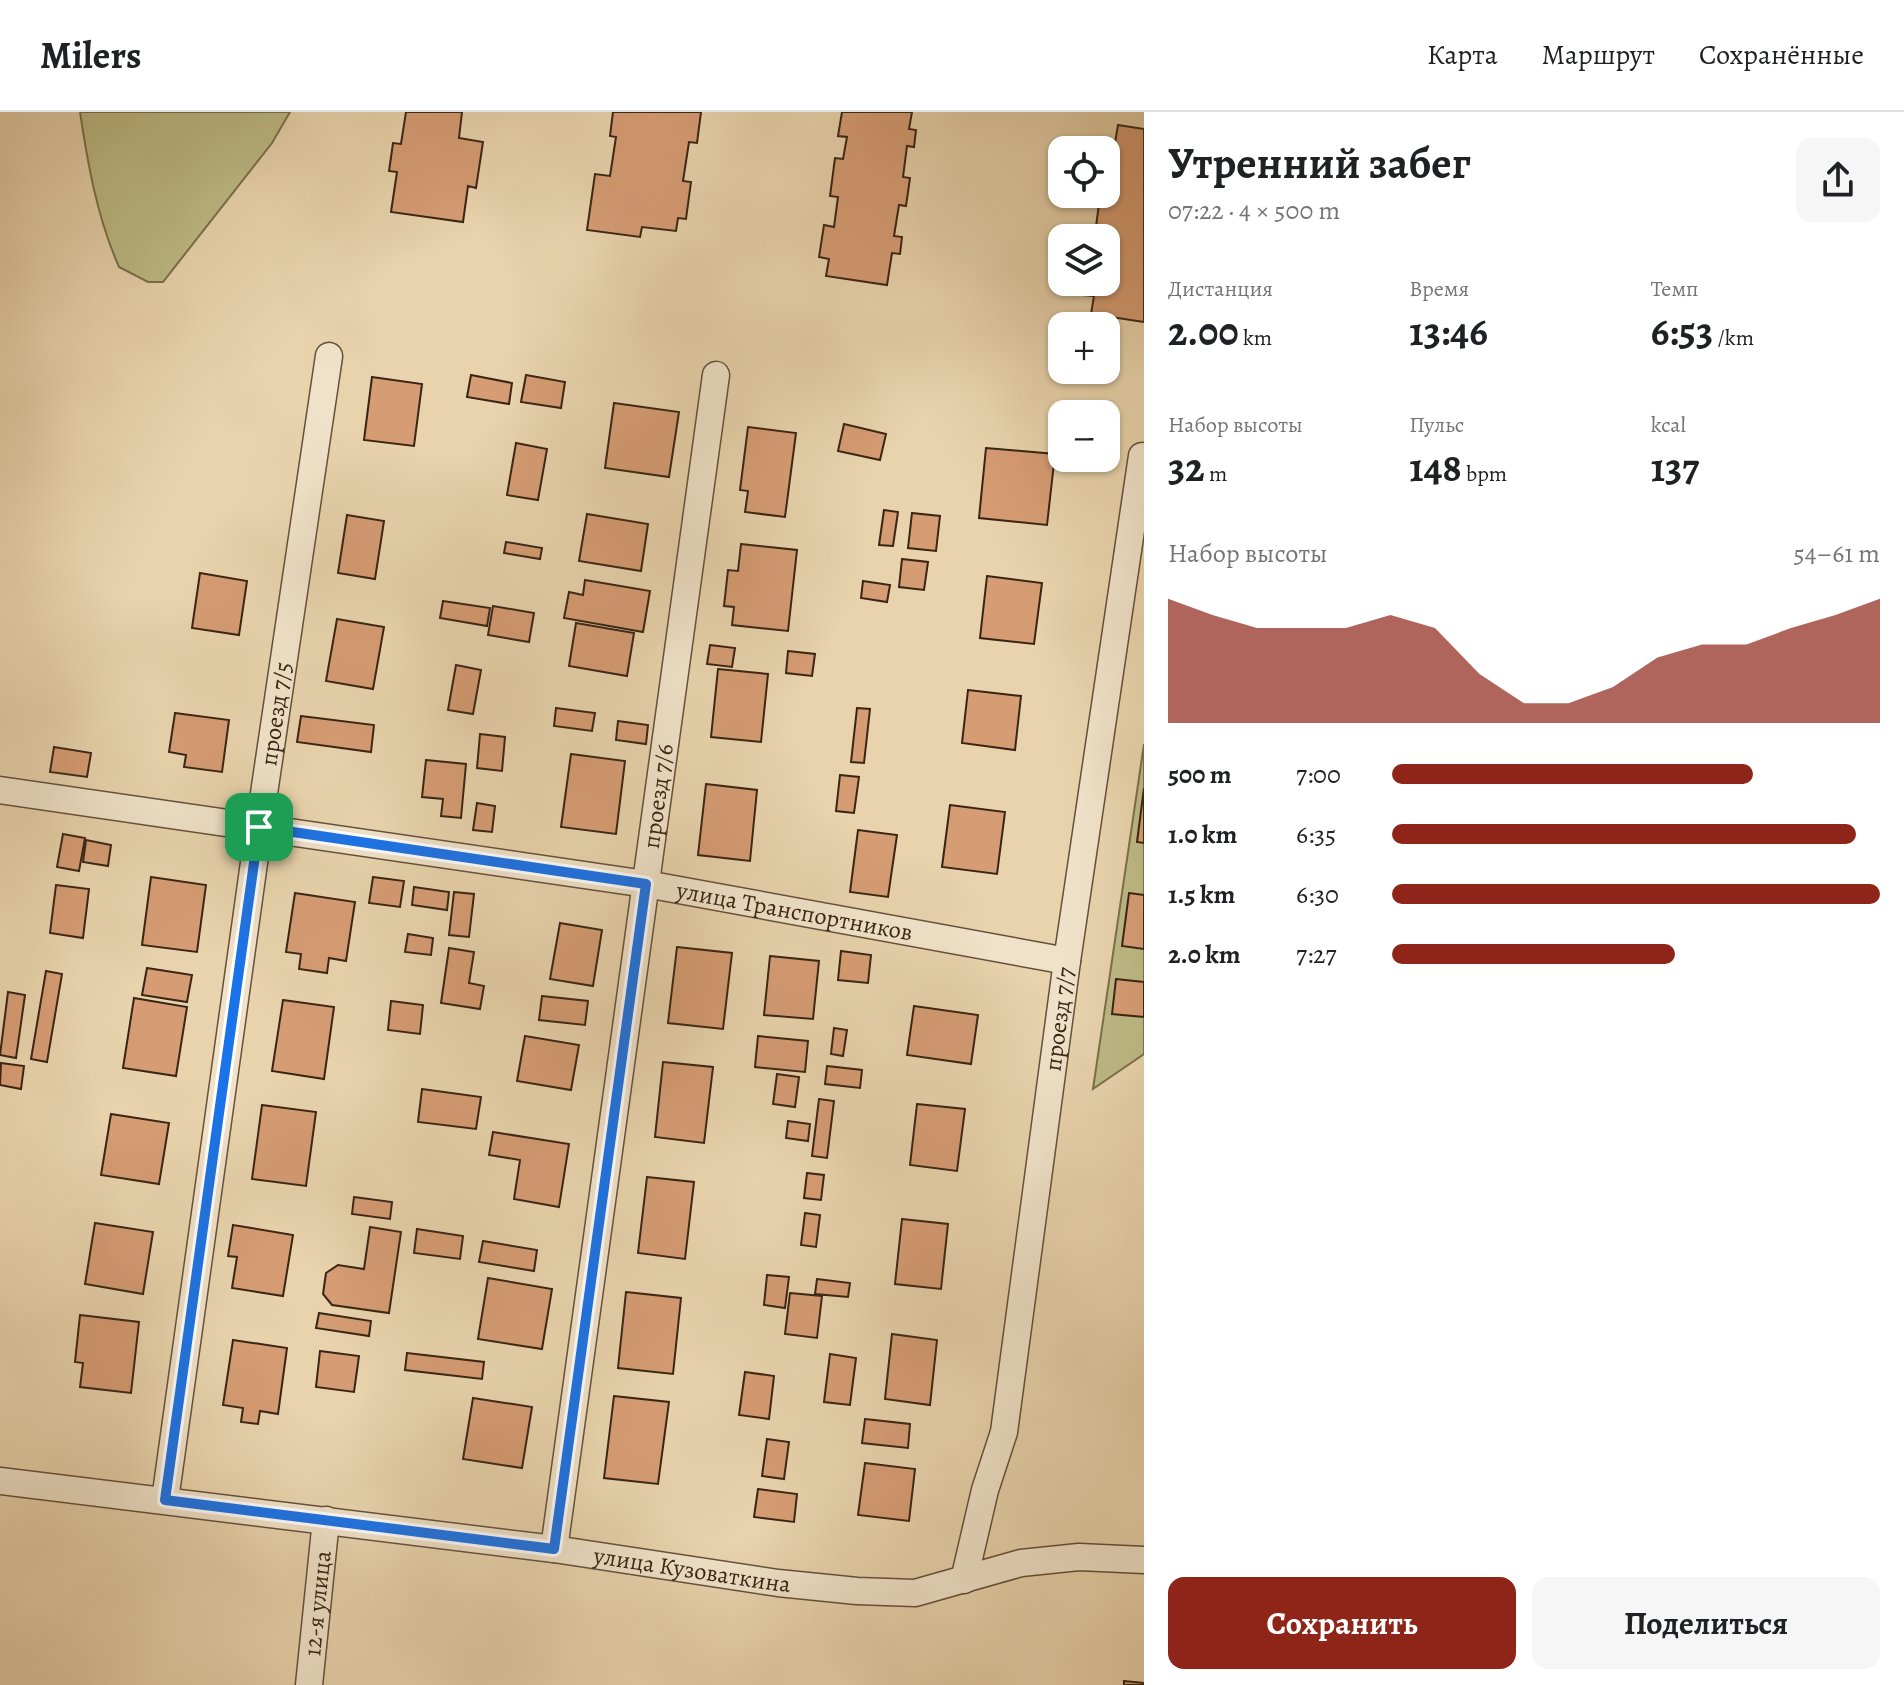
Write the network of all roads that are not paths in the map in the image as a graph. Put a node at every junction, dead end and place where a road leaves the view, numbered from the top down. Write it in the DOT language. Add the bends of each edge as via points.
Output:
graph roads {
  1 [pos="329,356"];
  2 [pos="716,375"];
  3 [pos="1142,456"];
  4 [pos="0,790"];
  5 [pos="259,827"];
  6 [pos="646,884"];
  7 [pos="1067,961"];
  8 [pos="0,1481"];
  9 [pos="165,1500"];
  10 [pos="326,1520"];
  11 [pos="554,1549"];
  12 [pos="1144,1560"];
  13 [pos="964,1580"];
  14 [pos="309,1685"];
  1 -- 5 [label="street, проезд 7/5"];
  2 -- 6 [label="street, проезд 7/6"];
  3 -- 7 [label="street, проезд 7/7"];
  4 -- 5 [label="street, улица Транспортников"];
  5 -- 6 [label="street, улица Транспортников"];
  5 -- 9 [label="street, проезд 7/5"];
  6 -- 7 [label="street, улица Транспортников"];
  6 -- 11 [label="street, проезд 7/6"];
  7 -- 13 [label="street, проезд 7/7" via="1004,1432"];
  8 -- 9 [label="street, улица Кузоваткина"];
  9 -- 10 [label="street, улица Кузоваткина"];
  10 -- 11 [label="street, улица Кузоваткина"];
  10 -- 14 [label="street, 12-я улица"];
  11 -- 13 [label="street, улица Кузоваткина" via="857,1591 915,1593"];
  12 -- 13 [label="street, улица Кузоваткина" via="1079,1557 1021,1563"];
}
